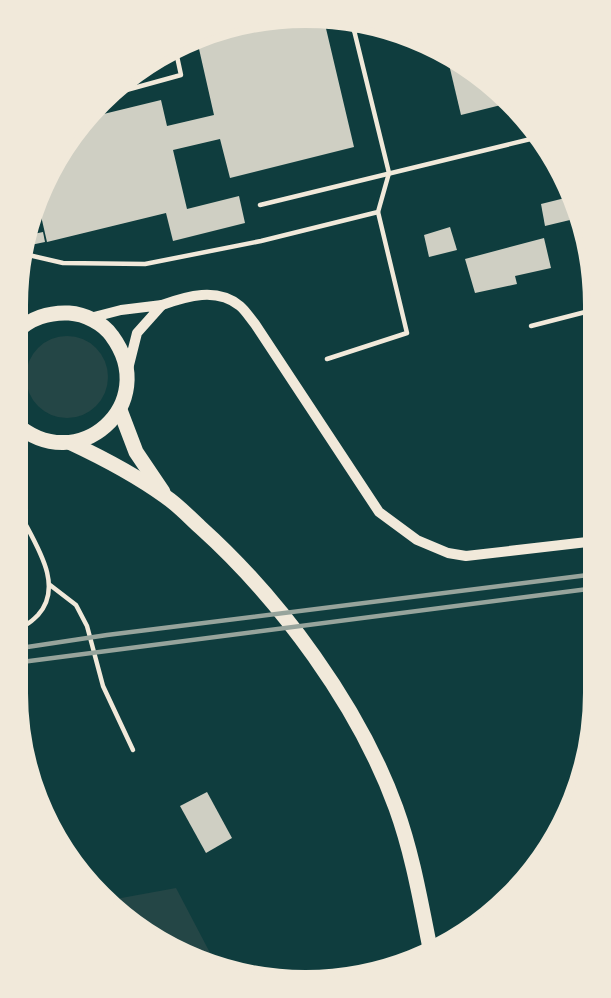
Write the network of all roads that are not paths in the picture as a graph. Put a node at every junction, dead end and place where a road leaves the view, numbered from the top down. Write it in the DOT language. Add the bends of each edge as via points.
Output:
graph roads {
  1 [pos="353,28"];
  2 [pos="361,29"];
  3 [pos="354,31"];
  4 [pos="177,55"];
  5 [pos="124,91"];
  6 [pos="532,138"];
  7 [pos="389,173"];
  8 [pos="260,205"];
  9 [pos="378,212"];
  10 [pos="28,255"];
  11 [pos="162,305"];
  12 [pos="587,312"];
  13 [pos="36,318"];
  14 [pos="90,318"];
  15 [pos="24,320"];
  16 [pos="531,326"];
  17 [pos="24,327"];
  18 [pos="327,359"];
  19 [pos="128,369"];
  20 [pos="120,410"];
  21 [pos="24,431"];
  22 [pos="71,443"];
  23 [pos="167,497"];
  24 [pos="24,521"];
  25 [pos="587,542"];
  26 [pos="50,585"];
  27 [pos="24,626"];
  28 [pos="133,750"];
  29 [pos="429,945"];
  1 -- 3 [label="lane"];
  2 -- 3 [label="lane"];
  3 -- 7 [label="lane"];
  4 -- 5 [label="lane" via="181,75"];
  6 -- 7 [label="lane"];
  7 -- 8 [label="lane"];
  7 -- 9 [label="lane"];
  9 -- 10 [label="lane" via="145,264 63,262"];
  9 -- 18 [label="lane" via="407,333"];
  11 -- 14 [label="street"];
  11 -- 19 [label="street" via="137,333"];
  11 -- 25 [label="street" via="190,295 220,295 239,305 379,512 417,540 466,556"];
  12 -- 16 [label="lane"];
  13 -- 14 [label="main road" via="72,313"];
  13 -- 15 [label="main road"];
  13 -- 17 [label="main road"];
  14 -- 19 [label="main road" via="108,331 121,348"];
  19 -- 20 [label="main road" via="127,390"];
  20 -- 22 [label="main road" via="91,437"];
  20 -- 23 [label="main road" via="136,452"];
  21 -- 22 [label="main road" via="51,443"];
  22 -- 23 [label="main road"];
  23 -- 29 [label="main road" via="263,591 362,731 384,776 407,840"];
  24 -- 26 [label="lane" via="43,559"];
  26 -- 27 [label="lane" via="44,608"];
  26 -- 28 [label="lane" via="76,605 87,626 103,686"];
}
